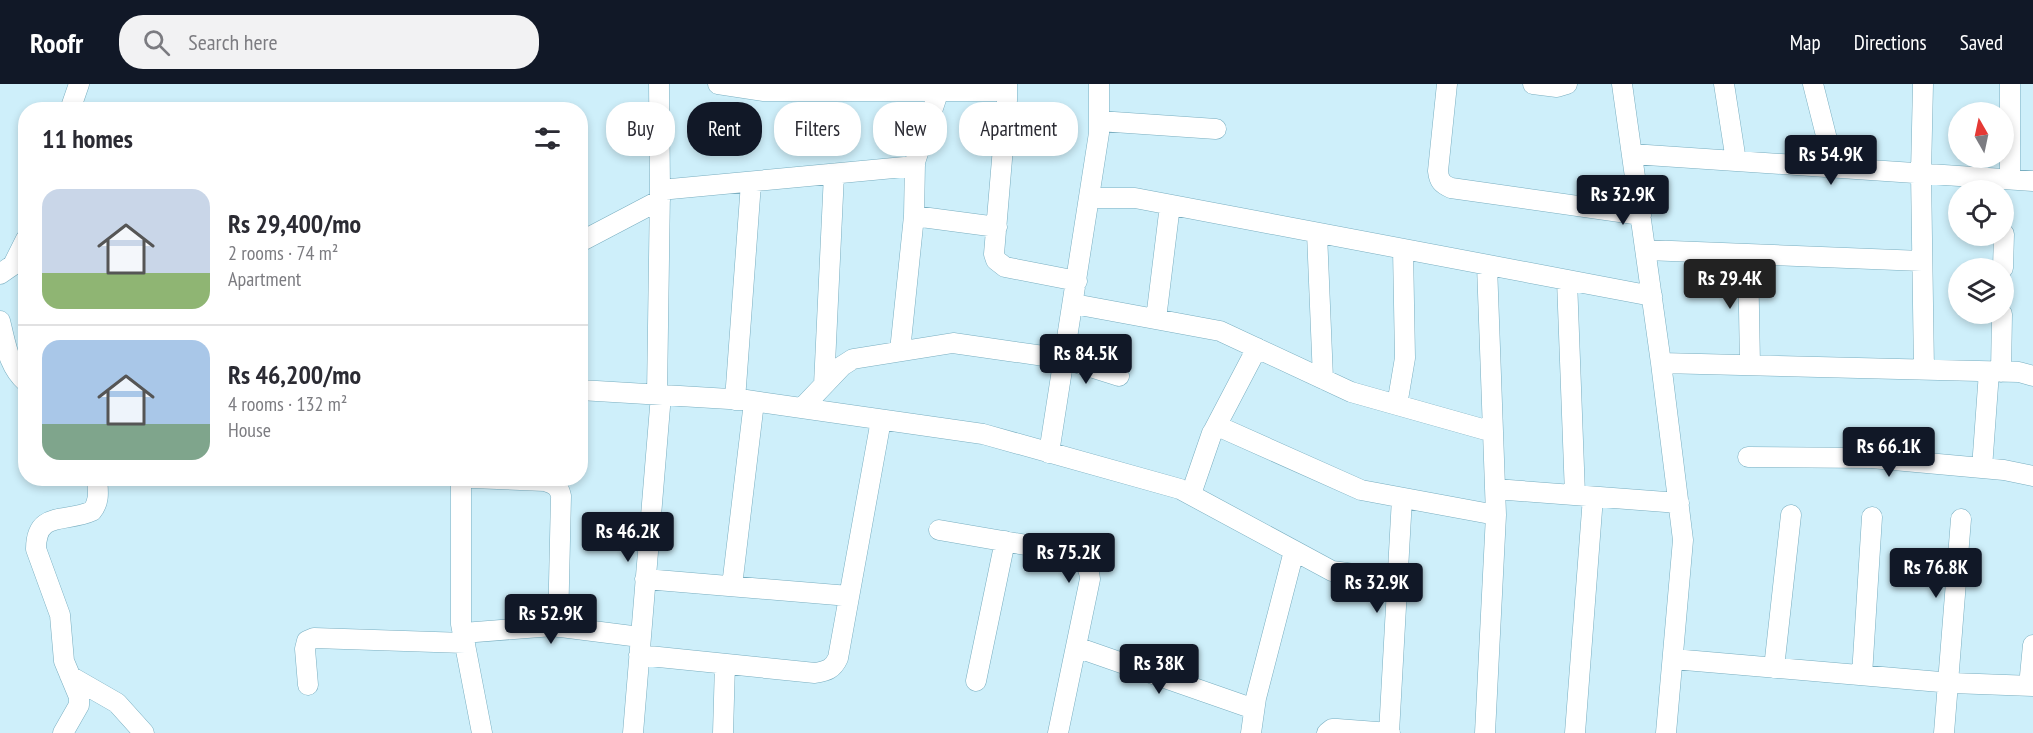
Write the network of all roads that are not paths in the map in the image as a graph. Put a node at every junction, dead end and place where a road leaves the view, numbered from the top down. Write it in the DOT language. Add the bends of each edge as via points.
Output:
graph roads {
  1 [pos="79,84"];
  2 [pos="659,84"];
  3 [pos="718,84"];
  4 [pos="1099,84"];
  5 [pos="1447,84"];
  6 [pos="1533,84"];
  7 [pos="1567,84"];
  8 [pos="1622,84"];
  9 [pos="1724,84"];
  10 [pos="1813,84"];
  11 [pos="1923,84"];
  12 [pos="2010,84"];
  13 [pos="1007,88"];
  14 [pos="938,93"];
  15 [pos="73,102"];
  16 [pos="1099,121"];
  17 [pos="1216,129"];
  18 [pos="1632,154"];
  19 [pos="1736,161"];
  20 [pos="915,166"];
  21 [pos="1834,168"];
  22 [pos="1921,173"];
  23 [pos="834,174"];
  24 [pos="2010,179"];
  25 [pos="2033,181"];
  26 [pos="751,183"];
  27 [pos="660,195"];
  28 [pos="1089,198"];
  29 [pos="1170,205"];
  30 [pos="1641,215"];
  31 [pos="914,216"];
  32 [pos="997,227"];
  33 [pos="1317,233"];
  34 [pos="588,237"];
  35 [pos="1403,249"];
  36 [pos="1646,250"];
  37 [pos="1748,254"];
  38 [pos="18,255"];
  39 [pos="1922,261"];
  40 [pos="1487,265"];
  41 [pos="0,274"];
  42 [pos="1077,280"];
  43 [pos="1567,280"];
  44 [pos="1652,296"];
  45 [pos="1074,304"];
  46 [pos="1156,319"];
  47 [pos="0,321"];
  48 [pos="2001,324"];
  49 [pos="1257,348"];
  50 [pos="900,351"];
  51 [pos="1065,359"];
  52 [pos="1661,363"];
  53 [pos="1750,365"];
  54 [pos="1924,370"];
  55 [pos="1995,372"];
  56 [pos="18,375"];
  57 [pos="1119,376"];
  58 [pos="2033,376"];
  59 [pos="1323,379"];
  60 [pos="824,385"];
  61 [pos="588,391"];
  62 [pos="659,395"];
  63 [pos="744,401"];
  64 [pos="1397,405"];
  65 [pos="802,408"];
  66 [pos="881,420"];
  67 [pos="1214,430"];
  68 [pos="1493,432"];
  69 [pos="1050,453"];
  70 [pos="1748,457"];
  71 [pos="1982,468"];
  72 [pos="2033,476"];
  73 [pos="97,486"];
  74 [pos="461,486"];
  75 [pos="556,486"];
  76 [pos="1495,489"];
  77 [pos="1191,494"];
  78 [pos="1584,496"];
  79 [pos="1402,498"];
  80 [pos="1679,503"];
  81 [pos="1496,515"];
  82 [pos="1791,515"];
  83 [pos="1872,517"];
  84 [pos="1961,519"];
  85 [pos="939,530"];
  86 [pos="1005,541"];
  87 [pos="1294,550"];
  88 [pos="645,579"];
  89 [pos="1398,580"];
  90 [pos="732,586"];
  91 [pos="849,596"];
  92 [pos="558,627"];
  93 [pos="464,638"];
  94 [pos="2033,645"];
  95 [pos="639,646"];
  96 [pos="1076,646"];
  97 [pos="1673,659"];
  98 [pos="725,664"];
  99 [pos="1774,668"];
  100 [pos="1862,675"];
  101 [pos="70,676"];
  102 [pos="976,681"];
  103 [pos="1947,682"];
  104 [pos="308,685"];
  105 [pos="2031,686"];
  106 [pos="1254,709"];
  107 [pos="63,733"];
  108 [pos="144,733"];
  109 [pos="482,733"];
  110 [pos="633,733"];
  111 [pos="723,733"];
  112 [pos="1058,733"];
  113 [pos="1251,733"];
  114 [pos="1328,733"];
  115 [pos="1389,733"];
  116 [pos="1485,733"];
  117 [pos="1575,733"];
  118 [pos="1666,733"];
  119 [pos="1944,733"];
  1 -- 15 [label="street"];
  2 -- 27 [label="street"];
  3 -- 14 [label="street" via="764,91"];
  4 -- 16 [label="street"];
  5 -- 30 [label="street" via="1438,171 1443,184"];
  6 -- 7 [label="street"];
  8 -- 18 [label="street"];
  9 -- 19 [label="street"];
  10 -- 21 [label="street"];
  11 -- 22 [label="street"];
  12 -- 24 [label="street"];
  13 -- 14 [label="street"];
  13 -- 32 [label="street"];
  14 -- 20 [label="street"];
  16 -- 17 [label="street"];
  16 -- 28 [label="street"];
  18 -- 19 [label="street"];
  18 -- 30 [label="street"];
  19 -- 21 [label="street"];
  20 -- 23 [label="street"];
  20 -- 31 [label="street"];
  21 -- 22 [label="street"];
  22 -- 24 [label="street"];
  22 -- 39 [label="street"];
  23 -- 26 [label="street"];
  23 -- 60 [label="street"];
  24 -- 25 [label="street"];
  26 -- 27 [label="street"];
  26 -- 63 [label="street"];
  27 -- 34 [label="street"];
  27 -- 62 [label="street"];
  28 -- 29 [label="street" via="1135,198"];
  28 -- 42 [label="street"];
  29 -- 33 [label="street"];
  29 -- 46 [label="street"];
  30 -- 36 [label="street"];
  31 -- 32 [label="street"];
  31 -- 50 [label="street"];
  32 -- 42 [label="street" via="994,254 1000,264"];
  33 -- 35 [label="street"];
  33 -- 59 [label="street"];
  35 -- 40 [label="street"];
  35 -- 64 [label="street" via="1404,367"];
  36 -- 37 [label="street"];
  36 -- 44 [label="street"];
  37 -- 39 [label="street"];
  37 -- 53 [label="street"];
  38 -- 41 [label="street" via="13,265"];
  39 -- 54 [label="street"];
  40 -- 43 [label="street"];
  40 -- 68 [label="street"];
  42 -- 45 [label="street"];
  43 -- 44 [label="street"];
  43 -- 78 [label="street"];
  44 -- 52 [label="street"];
  45 -- 46 [label="street"];
  45 -- 51 [label="street"];
  46 -- 49 [label="street" via="1220,331"];
  47 -- 56 [label="street" via="10,361"];
  48 -- 55 [label="street"];
  49 -- 59 [label="street"];
  49 -- 67 [label="street"];
  50 -- 51 [label="street" via="953,343"];
  50 -- 60 [label="street" via="853,359"];
  51 -- 57 [label="street"];
  51 -- 69 [label="street"];
  52 -- 53 [label="street"];
  52 -- 80 [label="street"];
  53 -- 54 [label="street"];
  54 -- 55 [label="street"];
  55 -- 58 [label="street"];
  55 -- 71 [label="street"];
  59 -- 64 [label="street"];
  60 -- 65 [label="street"];
  61 -- 62 [label="street"];
  62 -- 63 [label="street"];
  62 -- 88 [label="street"];
  63 -- 65 [label="street"];
  63 -- 90 [label="street"];
  64 -- 68 [label="street"];
  65 -- 66 [label="street"];
  66 -- 69 [label="street" via="983,434"];
  66 -- 91 [label="street"];
  67 -- 77 [label="street"];
  67 -- 79 [label="street" via="1222,428 1361,490"];
  68 -- 76 [label="street"];
  69 -- 77 [label="street"];
  70 -- 71 [label="street" via="1865,458"];
  71 -- 72 [label="street"];
  73 -- 101 [label="street" via="97,506 92,511 47,521 36,539 36,549 60,615 64,661"];
  74 -- 93 [label="street"];
  75 -- 92 [label="street" via="561,496"];
  76 -- 78 [label="street"];
  76 -- 81 [label="street"];
  77 -- 87 [label="street"];
  78 -- 80 [label="street"];
  78 -- 117 [label="street"];
  79 -- 81 [label="street"];
  79 -- 89 [label="street"];
  80 -- 97 [label="street" via="1683,540"];
  81 -- 116 [label="street"];
  82 -- 99 [label="street"];
  83 -- 100 [label="street"];
  84 -- 103 [label="street"];
  85 -- 86 [label="street"];
  86 -- 96 [label="street" via="1067,552 1087,564 1090,579"];
  86 -- 102 [label="street"];
  87 -- 89 [label="street" via="1339,573"];
  87 -- 106 [label="street"];
  88 -- 90 [label="street"];
  88 -- 95 [label="street"];
  89 -- 115 [label="street"];
  90 -- 91 [label="street"];
  91 -- 98 [label="street" via="838,658 826,671"];
  92 -- 93 [label="street"];
  92 -- 95 [label="street"];
  93 -- 104 [label="street" via="314,638 307,641 304,649"];
  93 -- 109 [label="street"];
  94 -- 105 [label="street"];
  95 -- 98 [label="street"];
  95 -- 110 [label="street"];
  96 -- 106 [label="street"];
  96 -- 112 [label="street"];
  97 -- 99 [label="street"];
  97 -- 118 [label="street"];
  98 -- 111 [label="street"];
  99 -- 100 [label="street"];
  100 -- 103 [label="street"];
  101 -- 107 [label="street" via="79,705"];
  101 -- 108 [label="street" via="117,703"];
  103 -- 105 [label="street"];
  103 -- 119 [label="street"];
  106 -- 113 [label="street"];
  114 -- 115 [label="street" via="1332,729"];
}
